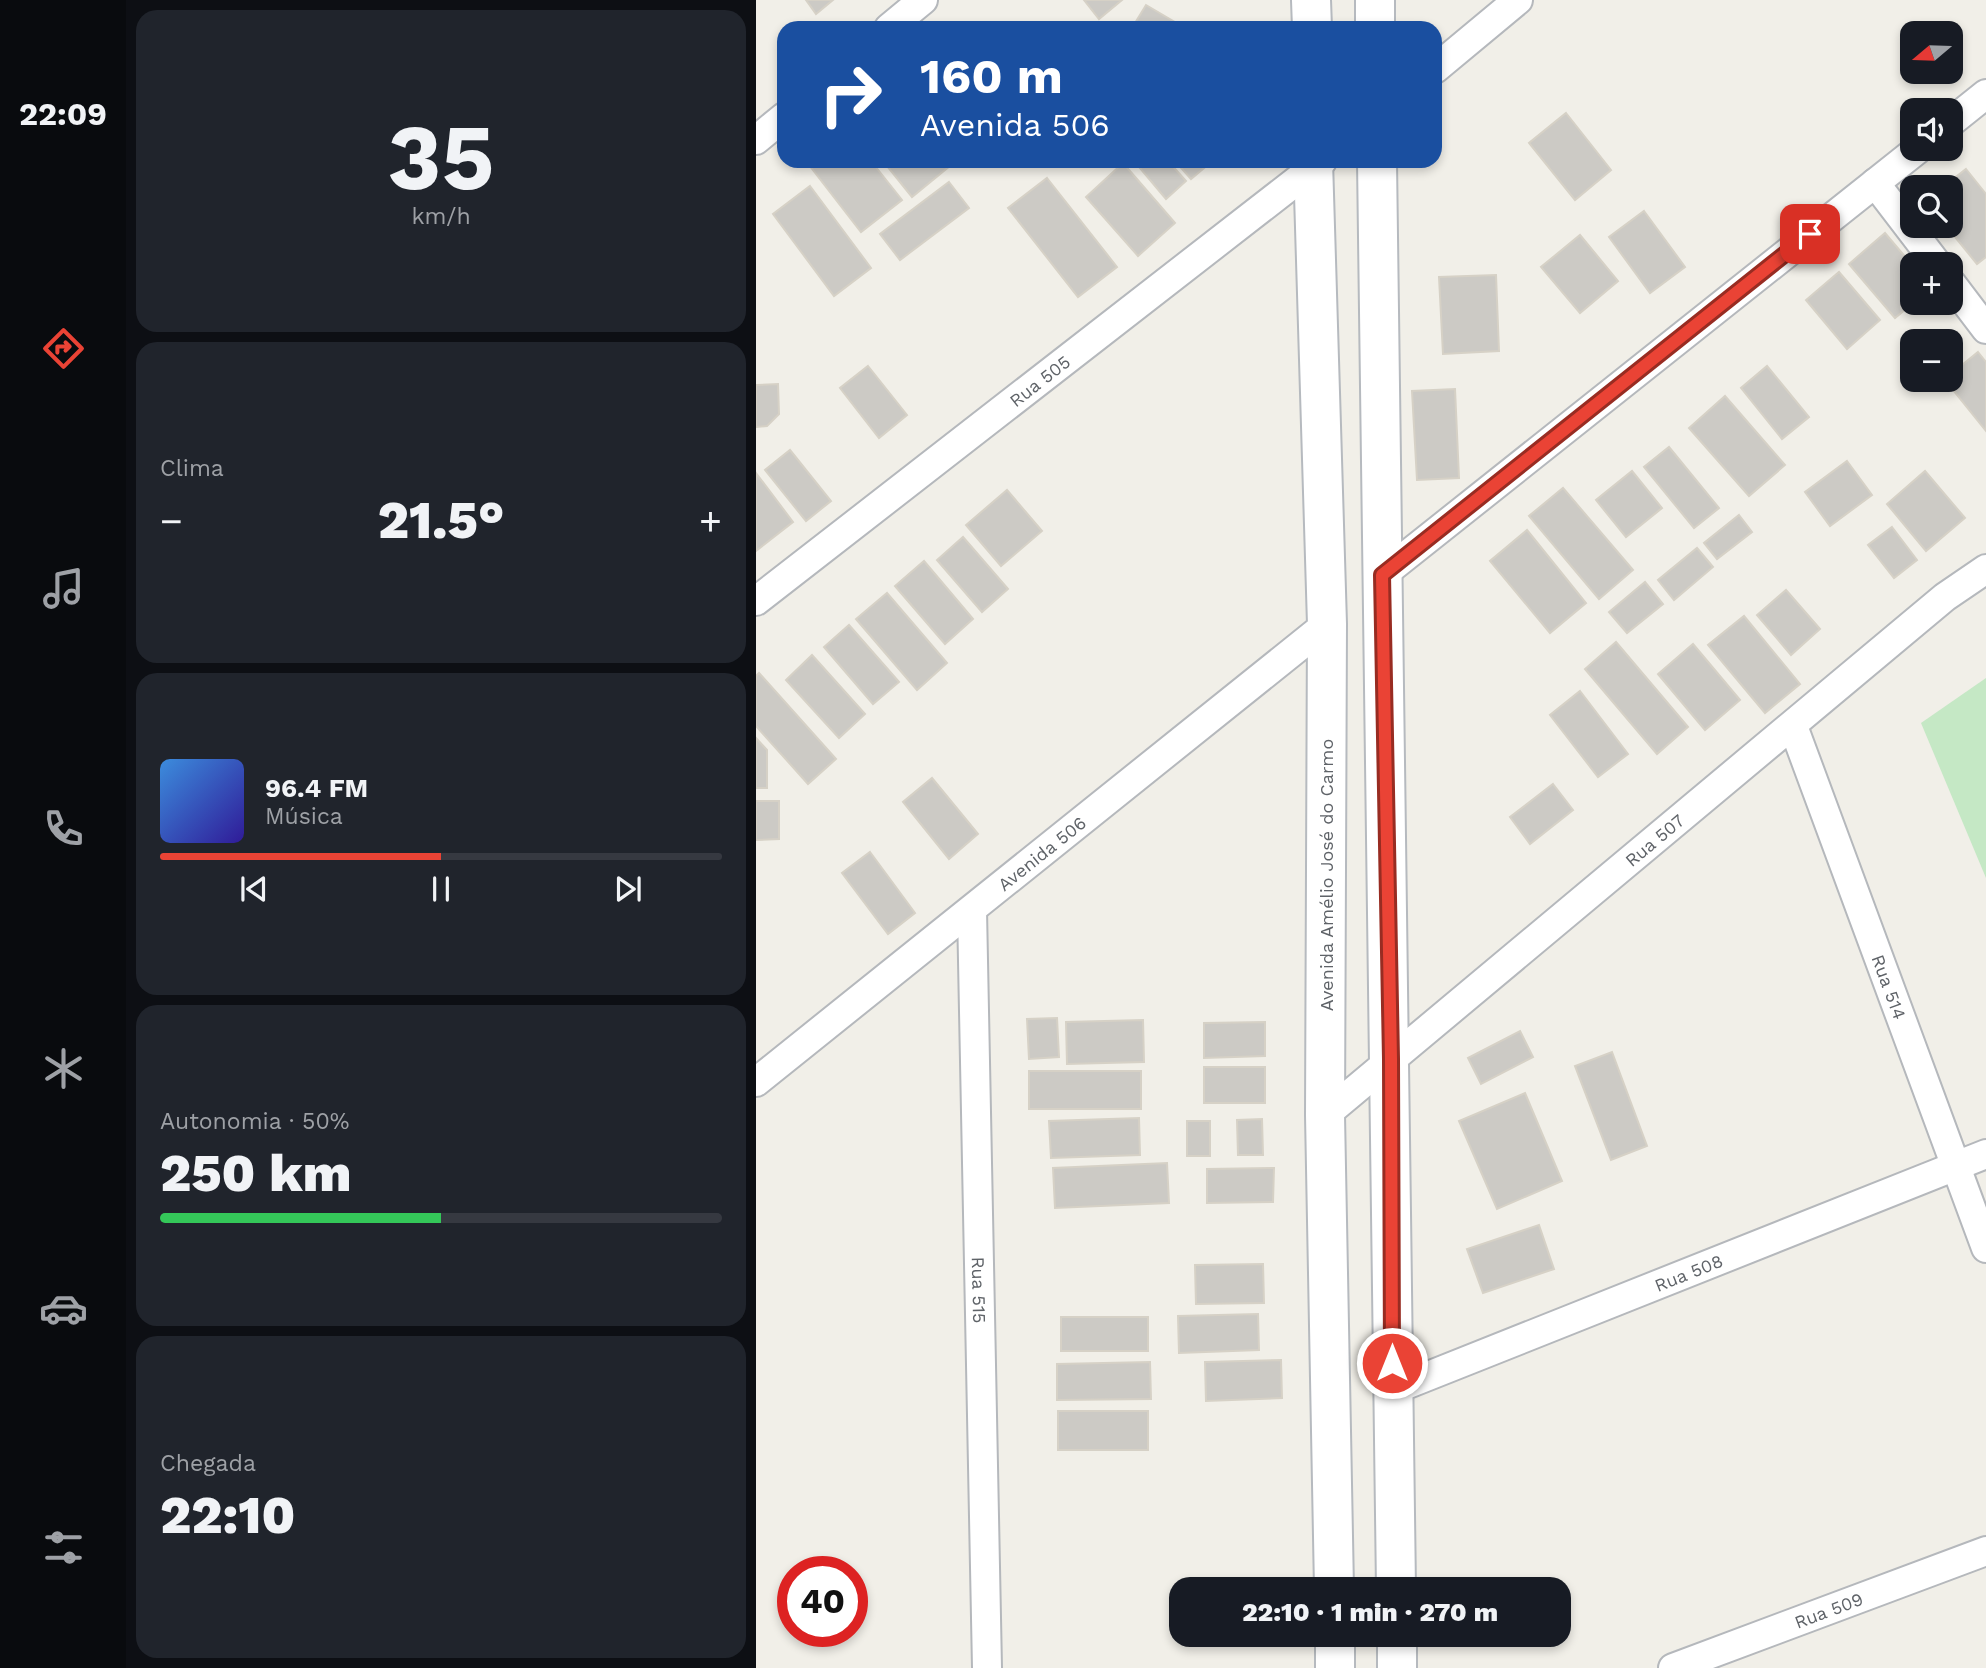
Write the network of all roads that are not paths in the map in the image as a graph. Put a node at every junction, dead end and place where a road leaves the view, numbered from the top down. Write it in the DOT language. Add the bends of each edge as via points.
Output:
graph roads {
  1 [pos="922,0"];
  2 [pos="1311,0"];
  3 [pos="1375,0"];
  4 [pos="1518,0"];
  5 [pos="897,21"];
  6 [pos="1312,21"];
  7 [pos="1375,21"];
  8 [pos="1442,63"];
  9 [pos="1986,94"];
  10 [pos="1963,112"];
  11 [pos="777,123"];
  12 [pos="756,141"];
  13 [pos="1903,161"];
  14 [pos="1310,168"];
  15 [pos="1316,168"];
  16 [pos="1377,168"];
  17 [pos="1875,183"];
  18 [pos="1928,252"];
  19 [pos="1963,299"];
  20 [pos="1986,329"];
  21 [pos="1986,569"];
  22 [pos="1382,575"];
  23 [pos="756,601"];
  24 [pos="1327,624"];
  25 [pos="1793,726"];
  26 [pos="972,910"];
  27 [pos="1391,1059"];
  28 [pos="756,1082"];
  29 [pos="1325,1115"];
  30 [pos="1986,1154"];
  31 [pos="1955,1166"];
  32 [pos="1986,1248"];
  33 [pos="1393,1390"];
  34 [pos="1986,1551"];
  35 [pos="1334,1577"];
  36 [pos="1396,1577"];
  37 [pos="1335,1647"];
  38 [pos="1397,1647"];
  39 [pos="988,1668"];
  40 [pos="1335,1668"];
  41 [pos="1397,1668"];
  42 [pos="1673,1668"];
  1 -- 5 [label="street"];
  2 -- 6 [label="street"];
  3 -- 7 [label="street"];
  4 -- 8 [label="street"];
  9 -- 10 [label="street"];
  11 -- 12 [label="street"];
  13 -- 17 [label="street"];
  14 -- 23 [label="street, Rua 505"];
  15 -- 24 [label="street, Avenida Amélio José do Carmo"];
  16 -- 22 [label="street"];
  17 -- 18 [label="street"];
  17 -- 22 [label="street"];
  19 -- 20 [label="street"];
  21 -- 25 [label="street, Rua 507" via="1945,597"];
  22 -- 27 [label="street"];
  24 -- 26 [label="street, Avenida 506"];
  24 -- 29 [label="street, Avenida Amélio José do Carmo"];
  25 -- 27 [label="street, Rua 507"];
  25 -- 31 [label="street, Rua 514"];
  26 -- 28 [label="street, Avenida 506"];
  26 -- 39 [label="street, Rua 515"];
  27 -- 29 [label="street, Rua 507"];
  27 -- 33 [label="street"];
  29 -- 35 [label="street, Avenida Amélio José do Carmo"];
  30 -- 31 [label="street, Rua 508"];
  31 -- 32 [label="street, Rua 514"];
  31 -- 33 [label="street, Rua 508"];
  33 -- 36 [label="street"];
  34 -- 42 [label="street, Rua 509"];
  37 -- 40 [label="street"];
  38 -- 41 [label="street"];
}
